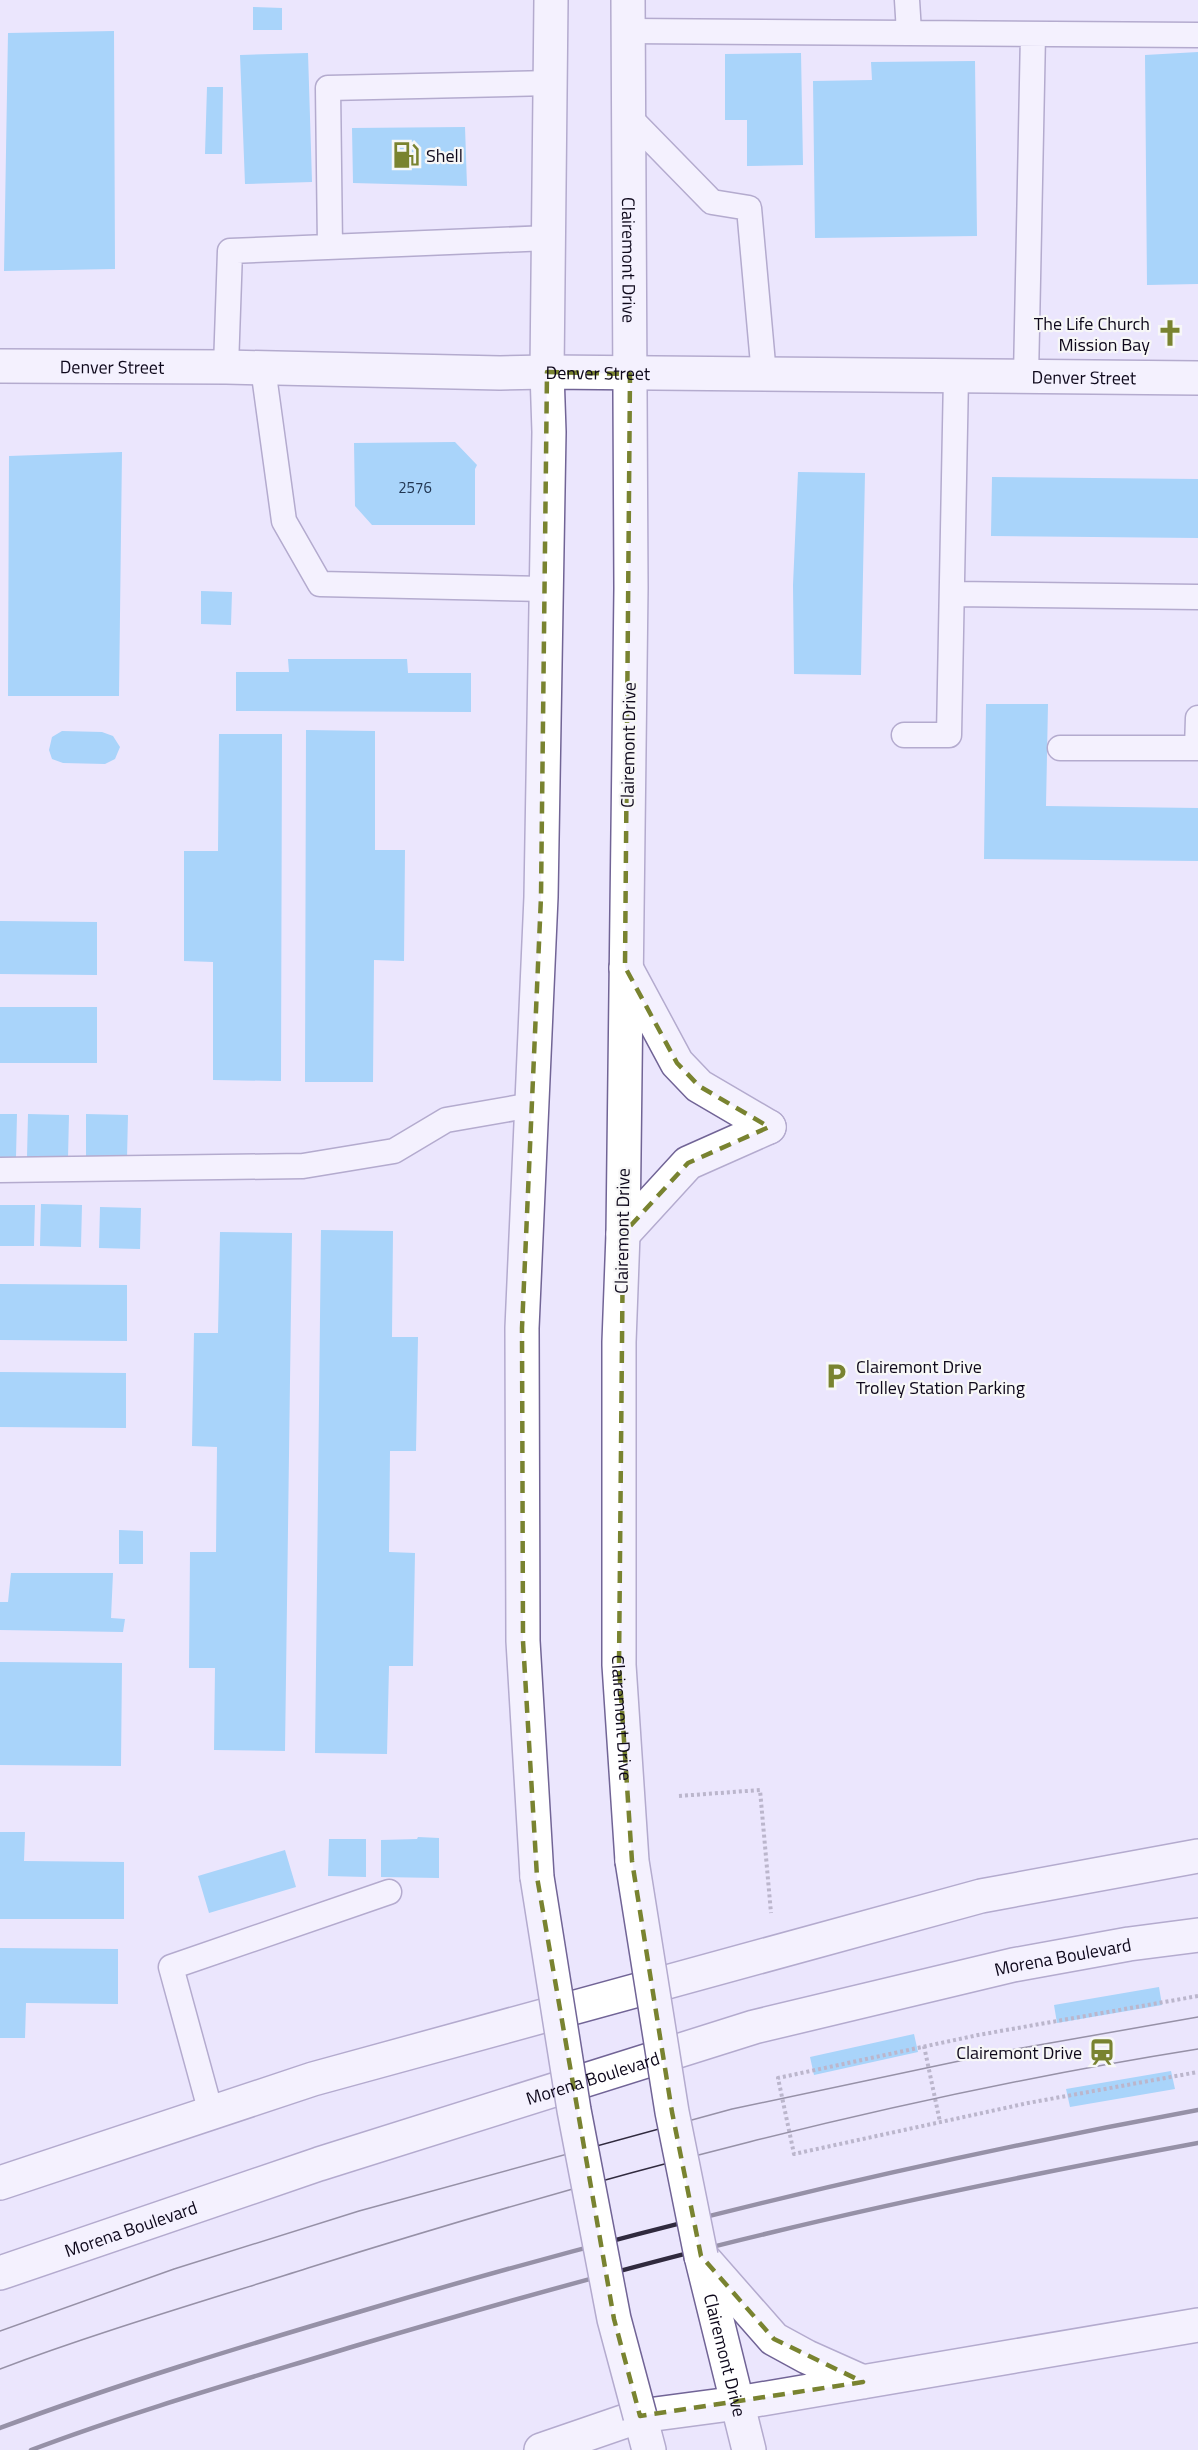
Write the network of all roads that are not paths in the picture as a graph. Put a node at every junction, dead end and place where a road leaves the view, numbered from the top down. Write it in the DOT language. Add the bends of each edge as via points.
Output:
graph roads {
  1 [pos="551,0"];
  2 [pos="907,0"];
  3 [pos="628,16"];
  4 [pos="909,32"];
  5 [pos="1033,34"];
  6 [pos="1198,35"];
  7 [pos="550,82"];
  8 [pos="629,117"];
  9 [pos="548,238"];
  10 [pos="330,247"];
  11 [pos="0,366"];
  12 [pos="226,367"];
  13 [pos="263,368"];
  14 [pos="547,372"];
  15 [pos="630,374"];
  16 [pos="764,375"];
  17 [pos="956,376"];
  18 [pos="1026,377"];
  19 [pos="1198,378"];
  20 [pos="546,589"];
  21 [pos="952,594"];
  22 [pos="1198,597"];
  23 [pos="1198,718"];
  24 [pos="904,735"];
  25 [pos="1060,748"];
  26 [pos="625,967"];
  27 [pos="532,1106"];
  28 [pos="0,1170"];
  29 [pos="623,1233"];
  30 [pos="1198,1856"];
  31 [pos="389,1892"];
  32 [pos="1198,1935"];
  33 [pos="211,2113"];
  34 [pos="0,2183"];
  35 [pos="701,2256"];
  36 [pos="0,2273"];
  37 [pos="1198,2325"];
  38 [pos="863,2382"];
  39 [pos="738,2403"];
  40 [pos="640,2416"];
  41 [pos="541,2450"];
  42 [pos="649,2450"];
  43 [pos="749,2450"];
  1 -- 7 [label="main road"];
  2 -- 4 [label="lane"];
  3 -- 4 [label="lane"];
  3 -- 8 [label="main road, Clairemont Drive"];
  4 -- 5 [label="lane"];
  5 -- 6 [label="lane"];
  5 -- 18 [label="lane"];
  7 -- 9 [label="main road"];
  7 -- 10 [label="lane" via="328,88"];
  8 -- 15 [label="main road, Clairemont Drive"];
  8 -- 16 [label="lane" via="712,202 749,208"];
  9 -- 10 [label="lane"];
  9 -- 14 [label="main road"];
  10 -- 12 [label="lane" via="230,251"];
  11 -- 12 [label="main road, Denver Street"];
  12 -- 13 [label="main road, Denver Street"];
  13 -- 14 [label="main road, Denver Street"];
  13 -- 20 [label="lane" via="284,521 320,584"];
  14 -- 15 [label="main road, Denver Street"];
  14 -- 20 [label="main road"];
  15 -- 16 [label="main road, Denver Street"];
  15 -- 26 [label="main road, Clairemont Drive"];
  16 -- 17 [label="main road, Denver Street"];
  17 -- 18 [label="main road, Denver Street"];
  17 -- 21 [label="lane"];
  18 -- 19 [label="main road, Denver Street"];
  20 -- 27 [label="main road" via="541,897"];
  21 -- 22 [label="lane"];
  21 -- 24 [label="lane" via="949,735"];
  23 -- 25 [label="lane" via="1197,748"];
  26 -- 29 [label="main road, Clairemont Drive"];
  26 -- 29 [label="main road" via="677,1063 699,1086 769,1127 688,1163"];
  27 -- 28 [label="lane" via="446,1120 394,1151 303,1166"];
  27 -- 40 [label="main road, bridge" via="522,1328 523,1641 537,1877 574,2110 614,2319"];
  29 -- 35 [label="main road, Clairemont Drive, bridge" via="618,1342 619,1665 632,1861 672,2112"];
  30 -- 33 [label="main road" via="981,1896 313,2079"];
  31 -- 33 [label="lane" via="171,1967"];
  32 -- 36 [label="main road, Morena Boulevard" via="1013,1965 754,2027 319,2164"];
  33 -- 34 [label="main road"];
  35 -- 38 [label="main road" via="774,2338"];
  35 -- 39 [label="main road, Clairemont Drive"];
  37 -- 38 [label="main road"];
  38 -- 39 [label="main road"];
  39 -- 40 [label="main road"];
  39 -- 43 [label="main road, Clairemont Drive"];
  40 -- 41 [label="main road"];
  40 -- 42 [label="main road"];
}
